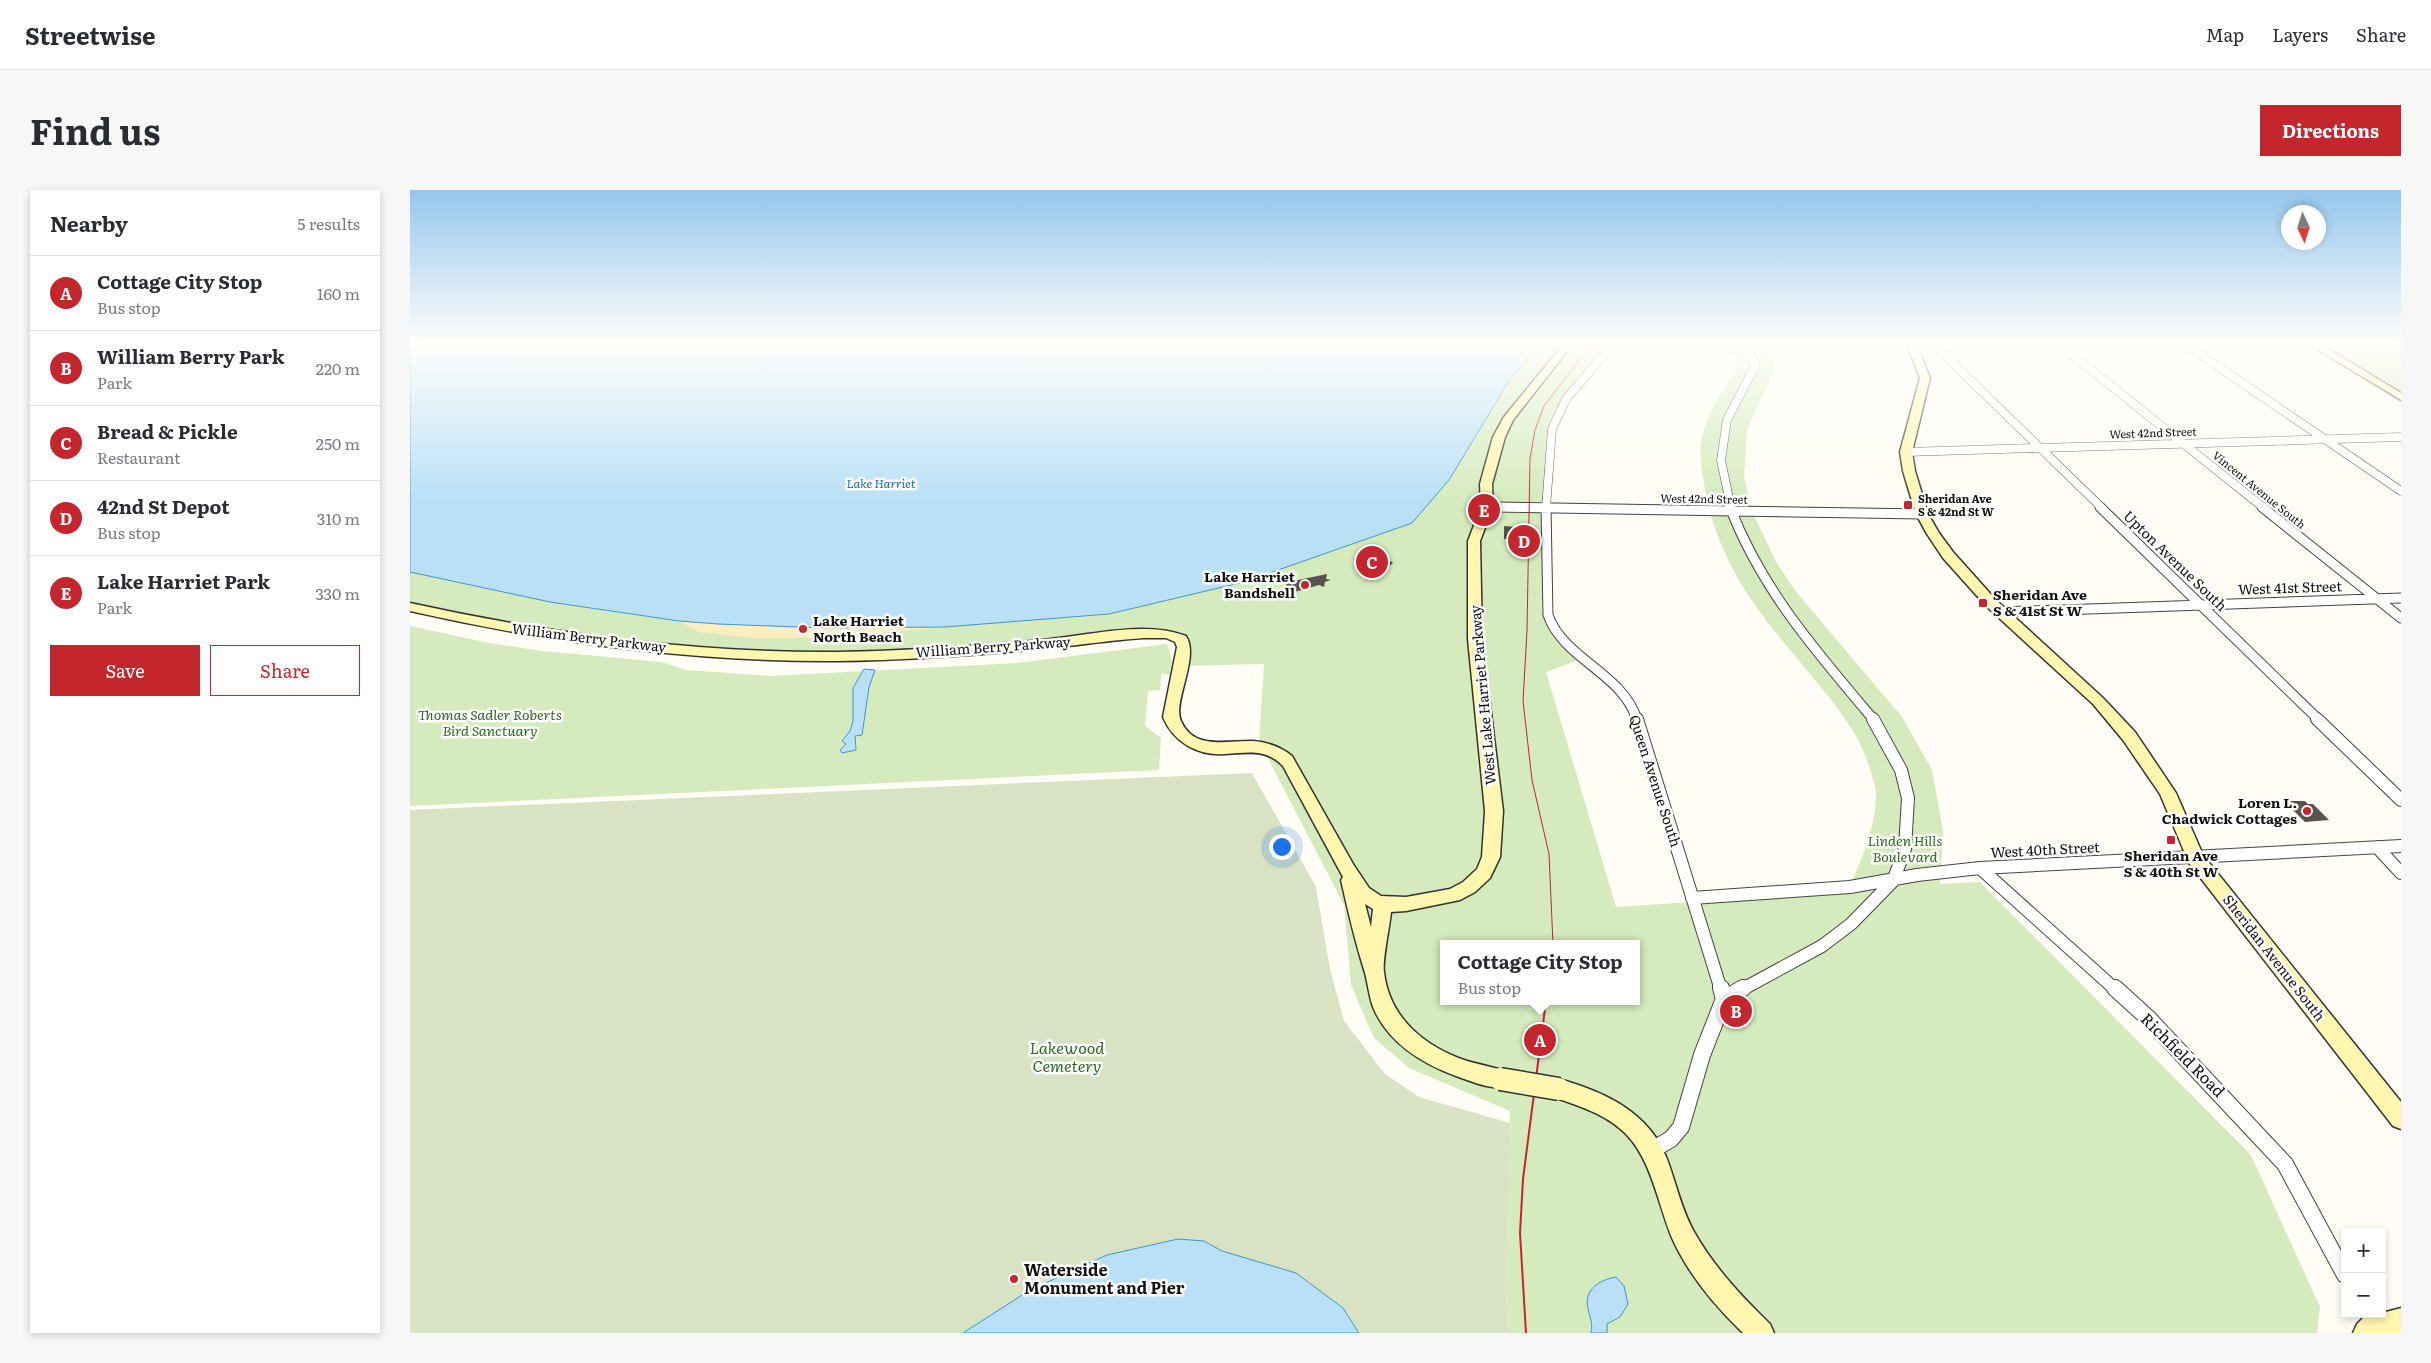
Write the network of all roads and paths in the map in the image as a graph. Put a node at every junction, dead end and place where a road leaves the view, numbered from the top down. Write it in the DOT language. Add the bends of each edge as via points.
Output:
graph roads {
  1 [pos="1527,395"];
  2 [pos="1569,395"];
  3 [pos="1740,395"];
  4 [pos="1921,395"];
  5 [pos="1985,395"];
  6 [pos="2123,395"];
  7 [pos="2261,395"];
  8 [pos="2401,437"];
  9 [pos="2325,439"];
  10 [pos="2184,444"];
  11 [pos="2039,448"];
  12 [pos="1906,452"];
  13 [pos="2401,491"];
  14 [pos="1486,507"];
  15 [pos="1546,508"];
  16 [pos="1730,511"];
  17 [pos="1922,514"];
  18 [pos="2401,598"];
  19 [pos="2376,599"];
  20 [pos="2201,606"];
  21 [pos="410,607"];
  22 [pos="2000,612"];
  23 [pos="2401,618"];
  24 [pos="2401,800"];
  25 [pos="2401,846"];
  26 [pos="2377,847"];
  27 [pos="2195,858"];
  28 [pos="1980,868"];
  29 [pos="1347,869"];
  30 [pos="2401,872"];
  31 [pos="1893,881"];
  32 [pos="1692,898"];
  33 [pos="1383,905"];
  34 [pos="1374,972"];
  35 [pos="1724,999"];
  36 [pos="2401,1119"];
  37 [pos="1652,1150"];
  38 [pos="2344,1273"];
  39 [pos="2401,1321"];
  40 [pos="2368,1325"];
  41 [pos="1761,1333"];
  1 -- 14 [label="street, West Lake Harriet Parkway" via="1508,419 1499,437 1486,484"];
  2 -- 15 [label="street, Queen Avenue South" via="1558,414 1549,446"];
  3 -- 16 [label="street" via="1727,420 1724,438 1724,478"];
  4 -- 12 [label="street, Sheridan Avenue South"];
  5 -- 11 [label="street, Upton Avenue South"];
  6 -- 10 [label="street, Vincent Avenue South"];
  7 -- 9 [label="street"];
  8 -- 9 [label="street, West 42nd Street"];
  9 -- 10 [label="street, West 42nd Street"];
  9 -- 13 [label="street"];
  10 -- 11 [label="street, West 42nd Street"];
  10 -- 19 [label="street, Vincent Avenue South"];
  11 -- 12 [label="street, West 42nd Street"];
  11 -- 20 [label="street, Upton Avenue South"];
  12 -- 17 [label="street, Sheridan Avenue South"];
  14 -- 15 [label="street, West 42nd Street"];
  14 -- 33 [label="street, West Lake Harriet Parkway" via="1473,550 1475,639 1494,811 1491,856 1484,873 1469,887 1454,894 1423,902"];
  15 -- 16 [label="street, West 42nd Street"];
  15 -- 32 [label="street, Queen Avenue South" via="1548,615 1551,626 1568,649 1622,694 1636,716"];
  16 -- 17 [label="street, West 42nd Street"];
  16 -- 31 [label="street" via="1748,554 1768,587 1875,721 1900,770 1908,798 1908,824 1903,860"];
  17 -- 22 [label="street, Sheridan Avenue South" via="1948,555"];
  18 -- 19 [label="street, West 41st Street"];
  19 -- 20 [label="street, West 41st Street"];
  19 -- 23 [label="street, Vincent Avenue South"];
  20 -- 22 [label="street, West 41st Street"];
  20 -- 24 [label="street, Upton Avenue South"];
  21 -- 29 [label="street, William Berry Parkway" via="465,620 576,638 771,656 900,654 1168,634 1181,639 1184,647 1172,708 1174,727 1179,733 1204,745 1220,749 1256,747 1276,752 1290,763"];
  22 -- 27 [label="street, Sheridan Avenue South" via="2098,701 2129,736 2168,793"];
  25 -- 26 [label="street, West 40th Street"];
  26 -- 27 [label="street, West 40th Street"];
  26 -- 30 [label="street"];
  27 -- 28 [label="street, West 40th Street"];
  27 -- 36 [label="street, Sheridan Avenue South"];
  28 -- 31 [label="street, West 40th Street" via="1917,874"];
  28 -- 38 [label="street, Richfield Road" via="2149,1019 2259,1134 2285,1164"];
  29 -- 33 [label="street, William Berry Parkway" via="1363,893"];
  29 -- 34 [label="street, William Berry Parkway"];
  31 -- 32 [label="street, West 40th Street"];
  31 -- 35 [label="street" via="1851,924 1822,946"];
  32 -- 35 [label="street, Queen Avenue South"];
  33 -- 34 [label="street, William Berry Parkway"];
  34 -- 37 [label="street, William Berry Parkway, bridge" via="1385,1011 1412,1041 1430,1055 1500,1079 1591,1098 1615,1110 1633,1125"];
  35 -- 37 [label="street" via="1702,1055 1681,1127 1670,1139"];
  37 -- 41 [label="street, William Berry Parkway" via="1684,1237 1706,1275"];
  39 -- 40 [label="street"];
}
